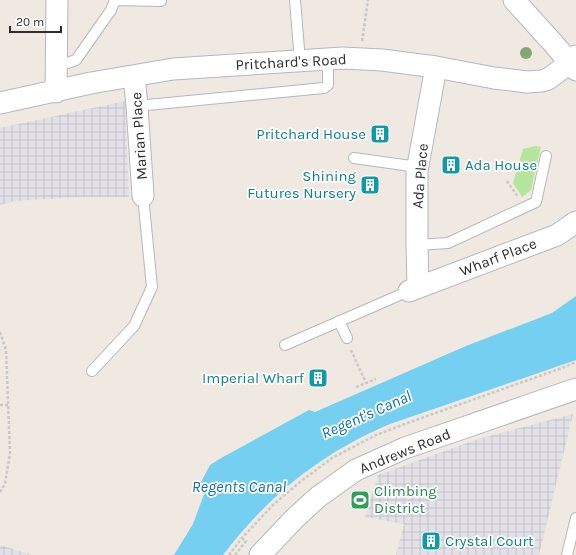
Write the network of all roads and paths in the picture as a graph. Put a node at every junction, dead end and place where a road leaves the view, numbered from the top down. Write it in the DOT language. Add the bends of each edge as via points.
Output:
graph roads {
  1 [pos="57,0"];
  2 [pos="296,0"];
  3 [pos="368,0"];
  4 [pos="514,0"];
  5 [pos="161,1"];
  6 [pos="328,59"];
  7 [pos="359,59"];
  8 [pos="300,61"];
  9 [pos="574,63"];
  10 [pos="436,66"];
  11 [pos="56,67"];
  12 [pos="134,76"];
  13 [pos="56,92"];
  14 [pos="0,104"];
  15 [pos="137,106"];
  16 [pos="546,156"];
  17 [pos="354,158"];
  18 [pos="418,167"];
  19 [pos="143,196"];
  20 [pos="576,222"];
  21 [pos="417,245"];
  22 [pos="414,289"];
  23 [pos="339,322"];
  24 [pos="0,332"];
  25 [pos="346,338"];
  26 [pos="285,345"];
  27 [pos="92,371"];
  28 [pos="376,379"];
  29 [pos="366,383"];
  30 [pos="356,387"];
  31 [pos="576,389"];
  32 [pos="0,405"];
  33 [pos="8,405"];
  34 [pos="0,492"];
  35 [pos="576,518"];
  36 [pos="242,538"];
  37 [pos="235,555"];
  38 [pos="260,555"];
  39 [pos="567,555"];
  1 -- 11 [label="street"];
  2 -- 8 [label="lane"];
  3 -- 7 [label="path"];
  4 -- 9 [label="street"];
  5 -- 11 [label="lane" via="116,0 76,60"];
  6 -- 7 [label="street, Pritchard's Road"];
  6 -- 8 [label="street, Pritchard's Road"];
  6 -- 15 [label="lane" via="328,85 324,88"];
  7 -- 10 [label="street, Pritchard's Road"];
  8 -- 12 [label="street, Pritchard's Road" via="173,69"];
  9 -- 10 [label="street, Pritchard's Road" via="548,79 527,82"];
  10 -- 18 [label="street, Ada Place"];
  11 -- 13 [label="street"];
  12 -- 13 [label="street, Pritchard's Road"];
  12 -- 15 [label="street, Marian Place"];
  13 -- 14 [label="street, Pritchard's Road"];
  15 -- 19 [label="street, Marian Place"];
  16 -- 21 [label="lane" via="536,202 448,243"];
  17 -- 18 [label="lane"];
  18 -- 21 [label="street, Ada Place"];
  19 -- 27 [label="lane" via="152,287 134,326"];
  20 -- 22 [label="street, Wharf Place" via="557,235"];
  21 -- 22 [label="street, Ada Place"];
  22 -- 23 [label="lane"];
  23 -- 25 [label="lane"];
  23 -- 26 [label="lane"];
  24 -- 33 [label="path" via="6,350"];
  25 -- 29 [label="path"];
  28 -- 29 [label="path"];
  29 -- 30 [label="path"];
  31 -- 38 [label="street, Andrews Road" via="405,448 356,470 318,496"];
  32 -- 33 [label="path"];
  33 -- 34 [label="path" via="10,454 5,484"];
  35 -- 39 [label="lane"];
  36 -- 37 [label="path" via="246,541"];
}
